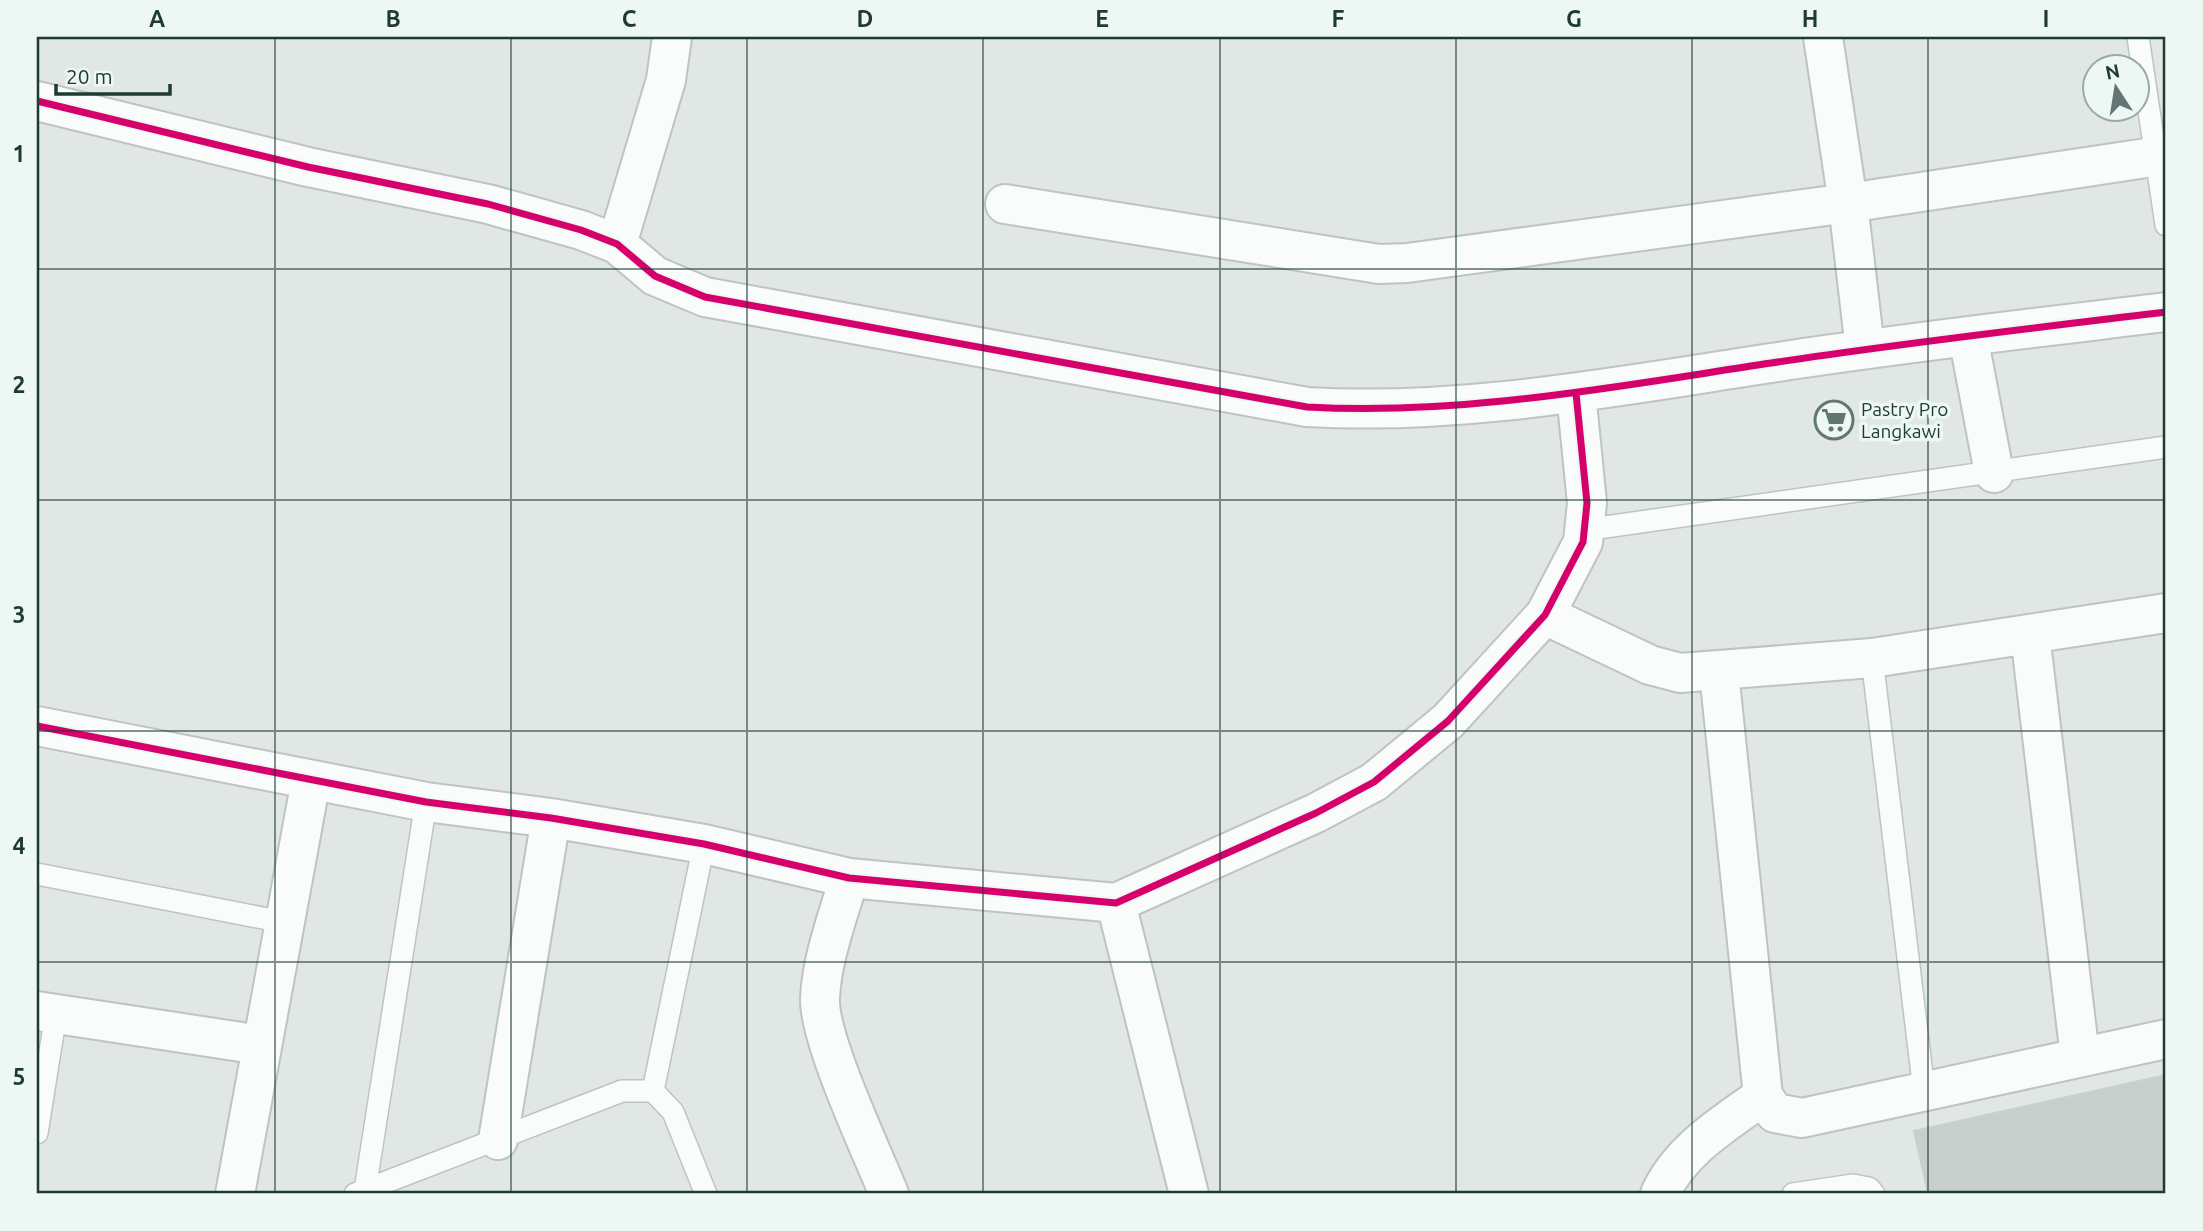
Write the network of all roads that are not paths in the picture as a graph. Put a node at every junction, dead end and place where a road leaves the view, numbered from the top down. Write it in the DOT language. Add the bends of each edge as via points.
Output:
graph roads {
  1 [pos="672,37"];
  2 [pos="1823,37"];
  3 [pos="2138,37"];
  4 [pos="37,101"];
  5 [pos="2161,156"];
  6 [pos="1005,204"];
  7 [pos="1848,204"];
  8 [pos="2166,225"];
  9 [pos="617,244"];
  10 [pos="2166,312"];
  11 [pos="1968,335"];
  12 [pos="1865,349"];
  13 [pos="1576,393"];
  14 [pos="2166,447"];
  15 [pos="1994,474"];
  16 [pos="1584,530"];
  17 [pos="2166,612"];
  18 [pos="1545,615"];
  19 [pos="2029,634"];
  20 [pos="1872,658"];
  21 [pos="1719,672"];
  22 [pos="37,726"];
  23 [pos="311,780"];
  24 [pos="426,802"];
  25 [pos="551,818"];
  26 [pos="704,844"];
  27 [pos="37,874"];
  28 [pos="849,878"];
  29 [pos="1116,903"];
  30 [pos="283,922"];
  31 [pos="46,1012"];
  32 [pos="2166,1039"];
  33 [pos="261,1045"];
  34 [pos="2080,1057"];
  35 [pos="653,1091"];
  36 [pos="1924,1091"];
  37 [pos="1763,1096"];
  38 [pos="37,1133"];
  39 [pos="498,1140"];
  40 [pos="360,1192"];
  41 [pos="235,1194"];
  42 [pos="706,1194"];
  43 [pos="889,1194"];
  44 [pos="1189,1194"];
  45 [pos="1660,1194"];
  46 [pos="1793,1194"];
  47 [pos="1874,1194"];
  1 -- 9 [label="street" via="666,80"];
  2 -- 7 [label="street"];
  3 -- 5 [label="lane"];
  4 -- 9 [label="street" via="308,167 488,204"];
  5 -- 7 [label="street"];
  5 -- 8 [label="lane"];
  6 -- 7 [label="street" via="1379,264"];
  7 -- 12 [label="street"];
  9 -- 13 [label="street" via="655,276 705,297 1307,407 1367,411"];
  10 -- 11 [label="street"];
  11 -- 12 [label="street"];
  11 -- 15 [label="street"];
  12 -- 13 [label="street"];
  13 -- 16 [label="street" via="1587,503"];
  14 -- 15 [label="lane"];
  15 -- 16 [label="lane"];
  16 -- 18 [label="street" via="1583,542"];
  17 -- 19 [label="street"];
  18 -- 21 [label="street" via="1650,665 1680,673"];
  18 -- 29 [label="street" via="1448,721 1374,782 1317,813"];
  19 -- 20 [label="street"];
  19 -- 34 [label="street"];
  20 -- 21 [label="street"];
  20 -- 36 [label="lane"];
  21 -- 37 [label="street"];
  22 -- 23 [label="street"];
  23 -- 24 [label="street"];
  23 -- 30 [label="street"];
  24 -- 25 [label="street"];
  24 -- 40 [label="lane"];
  25 -- 26 [label="street"];
  25 -- 39 [label="street"];
  26 -- 28 [label="street"];
  26 -- 35 [label="lane"];
  27 -- 30 [label="lane"];
  28 -- 29 [label="street"];
  28 -- 43 [label="street" via="825,962 820,1000 829,1042"];
  29 -- 44 [label="street"];
  30 -- 33 [label="street"];
  31 -- 33 [label="street"];
  31 -- 38 [label="lane"];
  32 -- 34 [label="street"];
  33 -- 41 [label="street"];
  34 -- 36 [label="street"];
  35 -- 39 [label="lane" via="622,1091"];
  35 -- 42 [label="lane" via="673,1112"];
  36 -- 37 [label="street" via="1802,1118 1776,1113"];
  37 -- 45 [label="street" via="1705,1138 1674,1169"];
  39 -- 40 [label="lane"];
  46 -- 47 [label="lane" via="1853,1185 1869,1188"];
}
